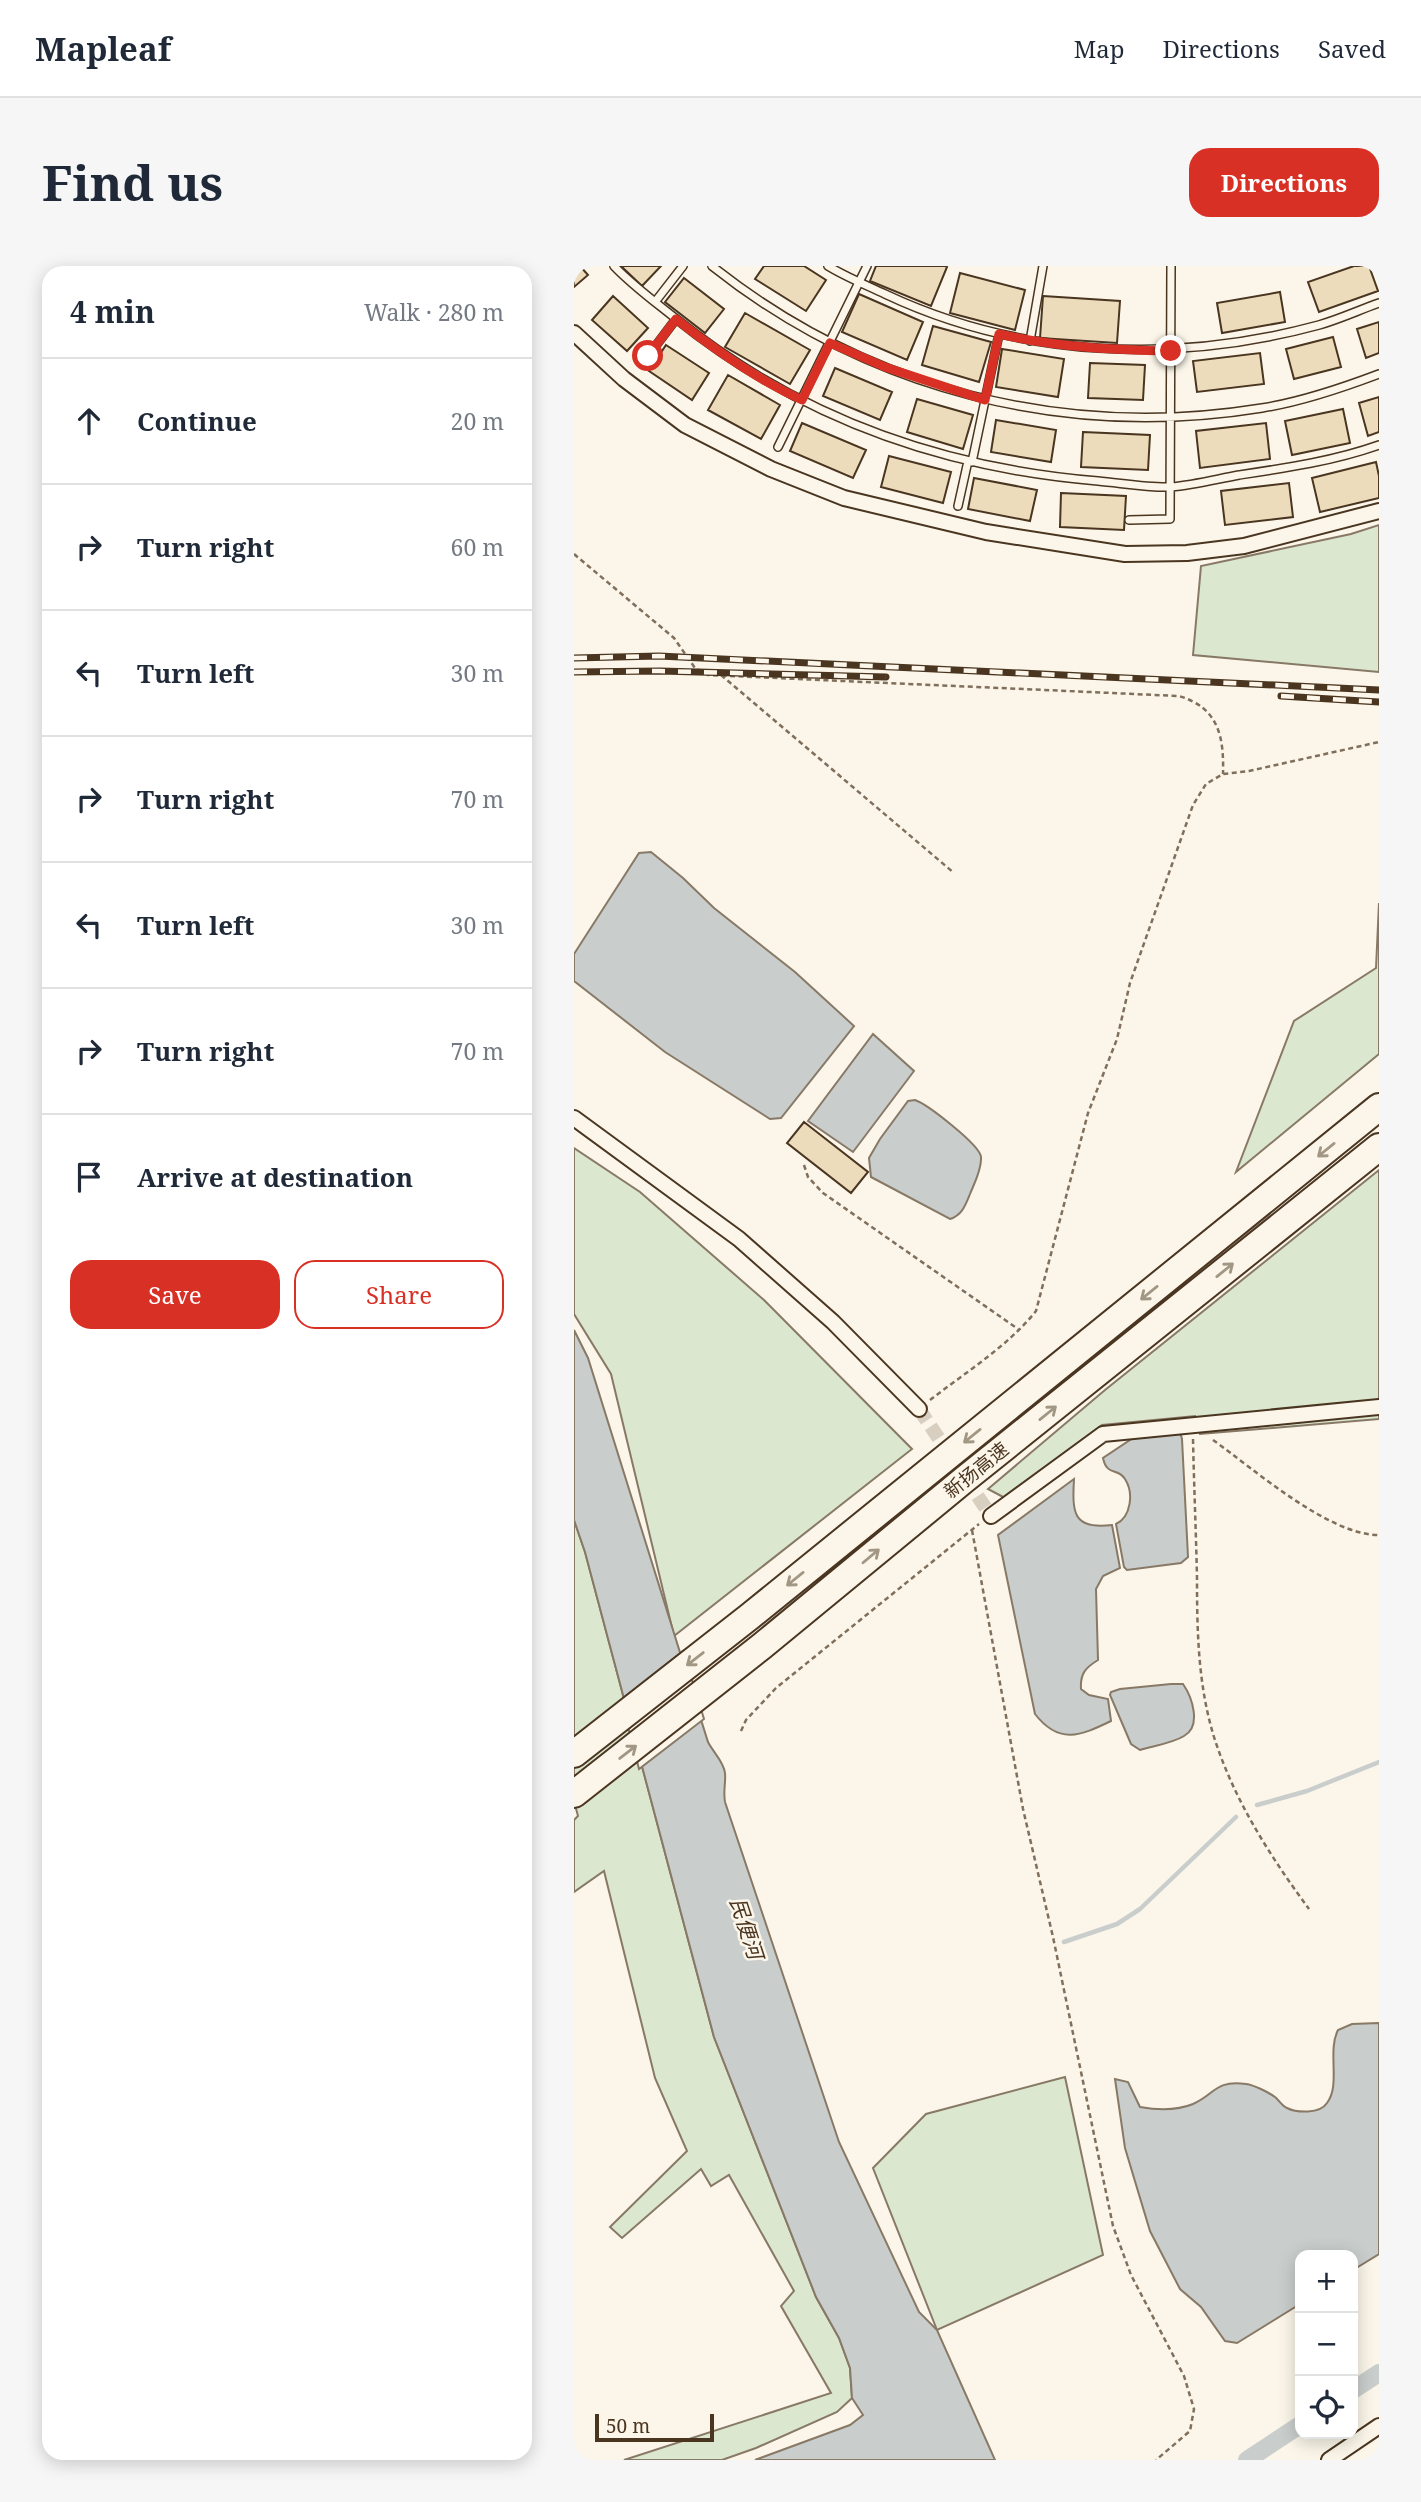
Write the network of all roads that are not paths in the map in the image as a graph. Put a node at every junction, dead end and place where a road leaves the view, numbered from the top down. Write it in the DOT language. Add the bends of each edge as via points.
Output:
graph roads {
  1 [pos="614,266"];
  2 [pos="683,266"];
  3 [pos="712,266"];
  4 [pos="828,266"];
  5 [pos="867,266"];
  6 [pos="1043,266"];
  7 [pos="1171,266"];
  8 [pos="859,282"];
  9 [pos="655,302"];
  10 [pos="1379,303"];
  11 [pos="676,319"];
  12 [pos="574,333"];
  13 [pos="999,334"];
  14 [pos="1030,341"];
  15 [pos="830,343"];
  16 [pos="1171,351"];
  17 [pos="648,356"];
  18 [pos="1379,374"];
  19 [pos="802,400"];
  20 [pos="985,400"];
  21 [pos="1170,417"];
  22 [pos="1379,445"];
  23 [pos="778,447"];
  24 [pos="970,462"];
  25 [pos="1170,487"];
  26 [pos="958,506"];
  27 [pos="1379,511"];
  28 [pos="1129,520"];
  29 [pos="1379,1107"];
  30 [pos="574,1118"];
  31 [pos="1379,1147"];
  32 [pos="1379,1407"];
  33 [pos="919,1409"];
  34 [pos="991,1516"];
  35 [pos="574,1754"];
  36 [pos="574,1794"];
  37 [pos="1379,2426"];
  38 [pos="1329,2460"];
  1 -- 9 [label="lane"];
  2 -- 9 [label="lane"];
  3 -- 15 [label="lane"];
  4 -- 8 [label="lane"];
  5 -- 8 [label="lane"];
  6 -- 14 [label="lane"];
  7 -- 16 [label="lane"];
  8 -- 13 [label="lane" via="920,310"];
  8 -- 15 [label="lane"];
  9 -- 11 [label="lane"];
  10 -- 16 [label="lane" via="1322,324 1260,339"];
  11 -- 17 [label="lane"];
  11 -- 19 [label="lane" via="710,346"];
  12 -- 27 [label="street" via="624,379 685,425 771,469 844,498 986,532 1125,554 1187,553 1244,546"];
  13 -- 14 [label="lane"];
  13 -- 20 [label="lane"];
  14 -- 16 [label="lane"];
  15 -- 19 [label="lane"];
  15 -- 20 [label="lane" via="885,367"];
  16 -- 21 [label="lane"];
  18 -- 21 [label="lane" via="1263,408"];
  19 -- 23 [label="lane"];
  19 -- 24 [label="lane" via="868,431"];
  20 -- 21 [label="lane" via="1036,411"];
  20 -- 24 [label="lane"];
  21 -- 25 [label="lane"];
  22 -- 25 [label="lane" via="1288,468"];
  24 -- 25 [label="lane" via="1072,479"];
  24 -- 26 [label="lane"];
  25 -- 28 [label="lane" via="1170,519"];
  29 -- 35 [label="highway, 新扬高速, one-way"];
  30 -- 33 [label="street" via="739,1239 833,1322"];
  36 -- 31 [label="highway, 新扬高速, one-way"];
  32 -- 34 [label="street" via="1102,1434"];
  37 -- 38 [label="street"];
}
